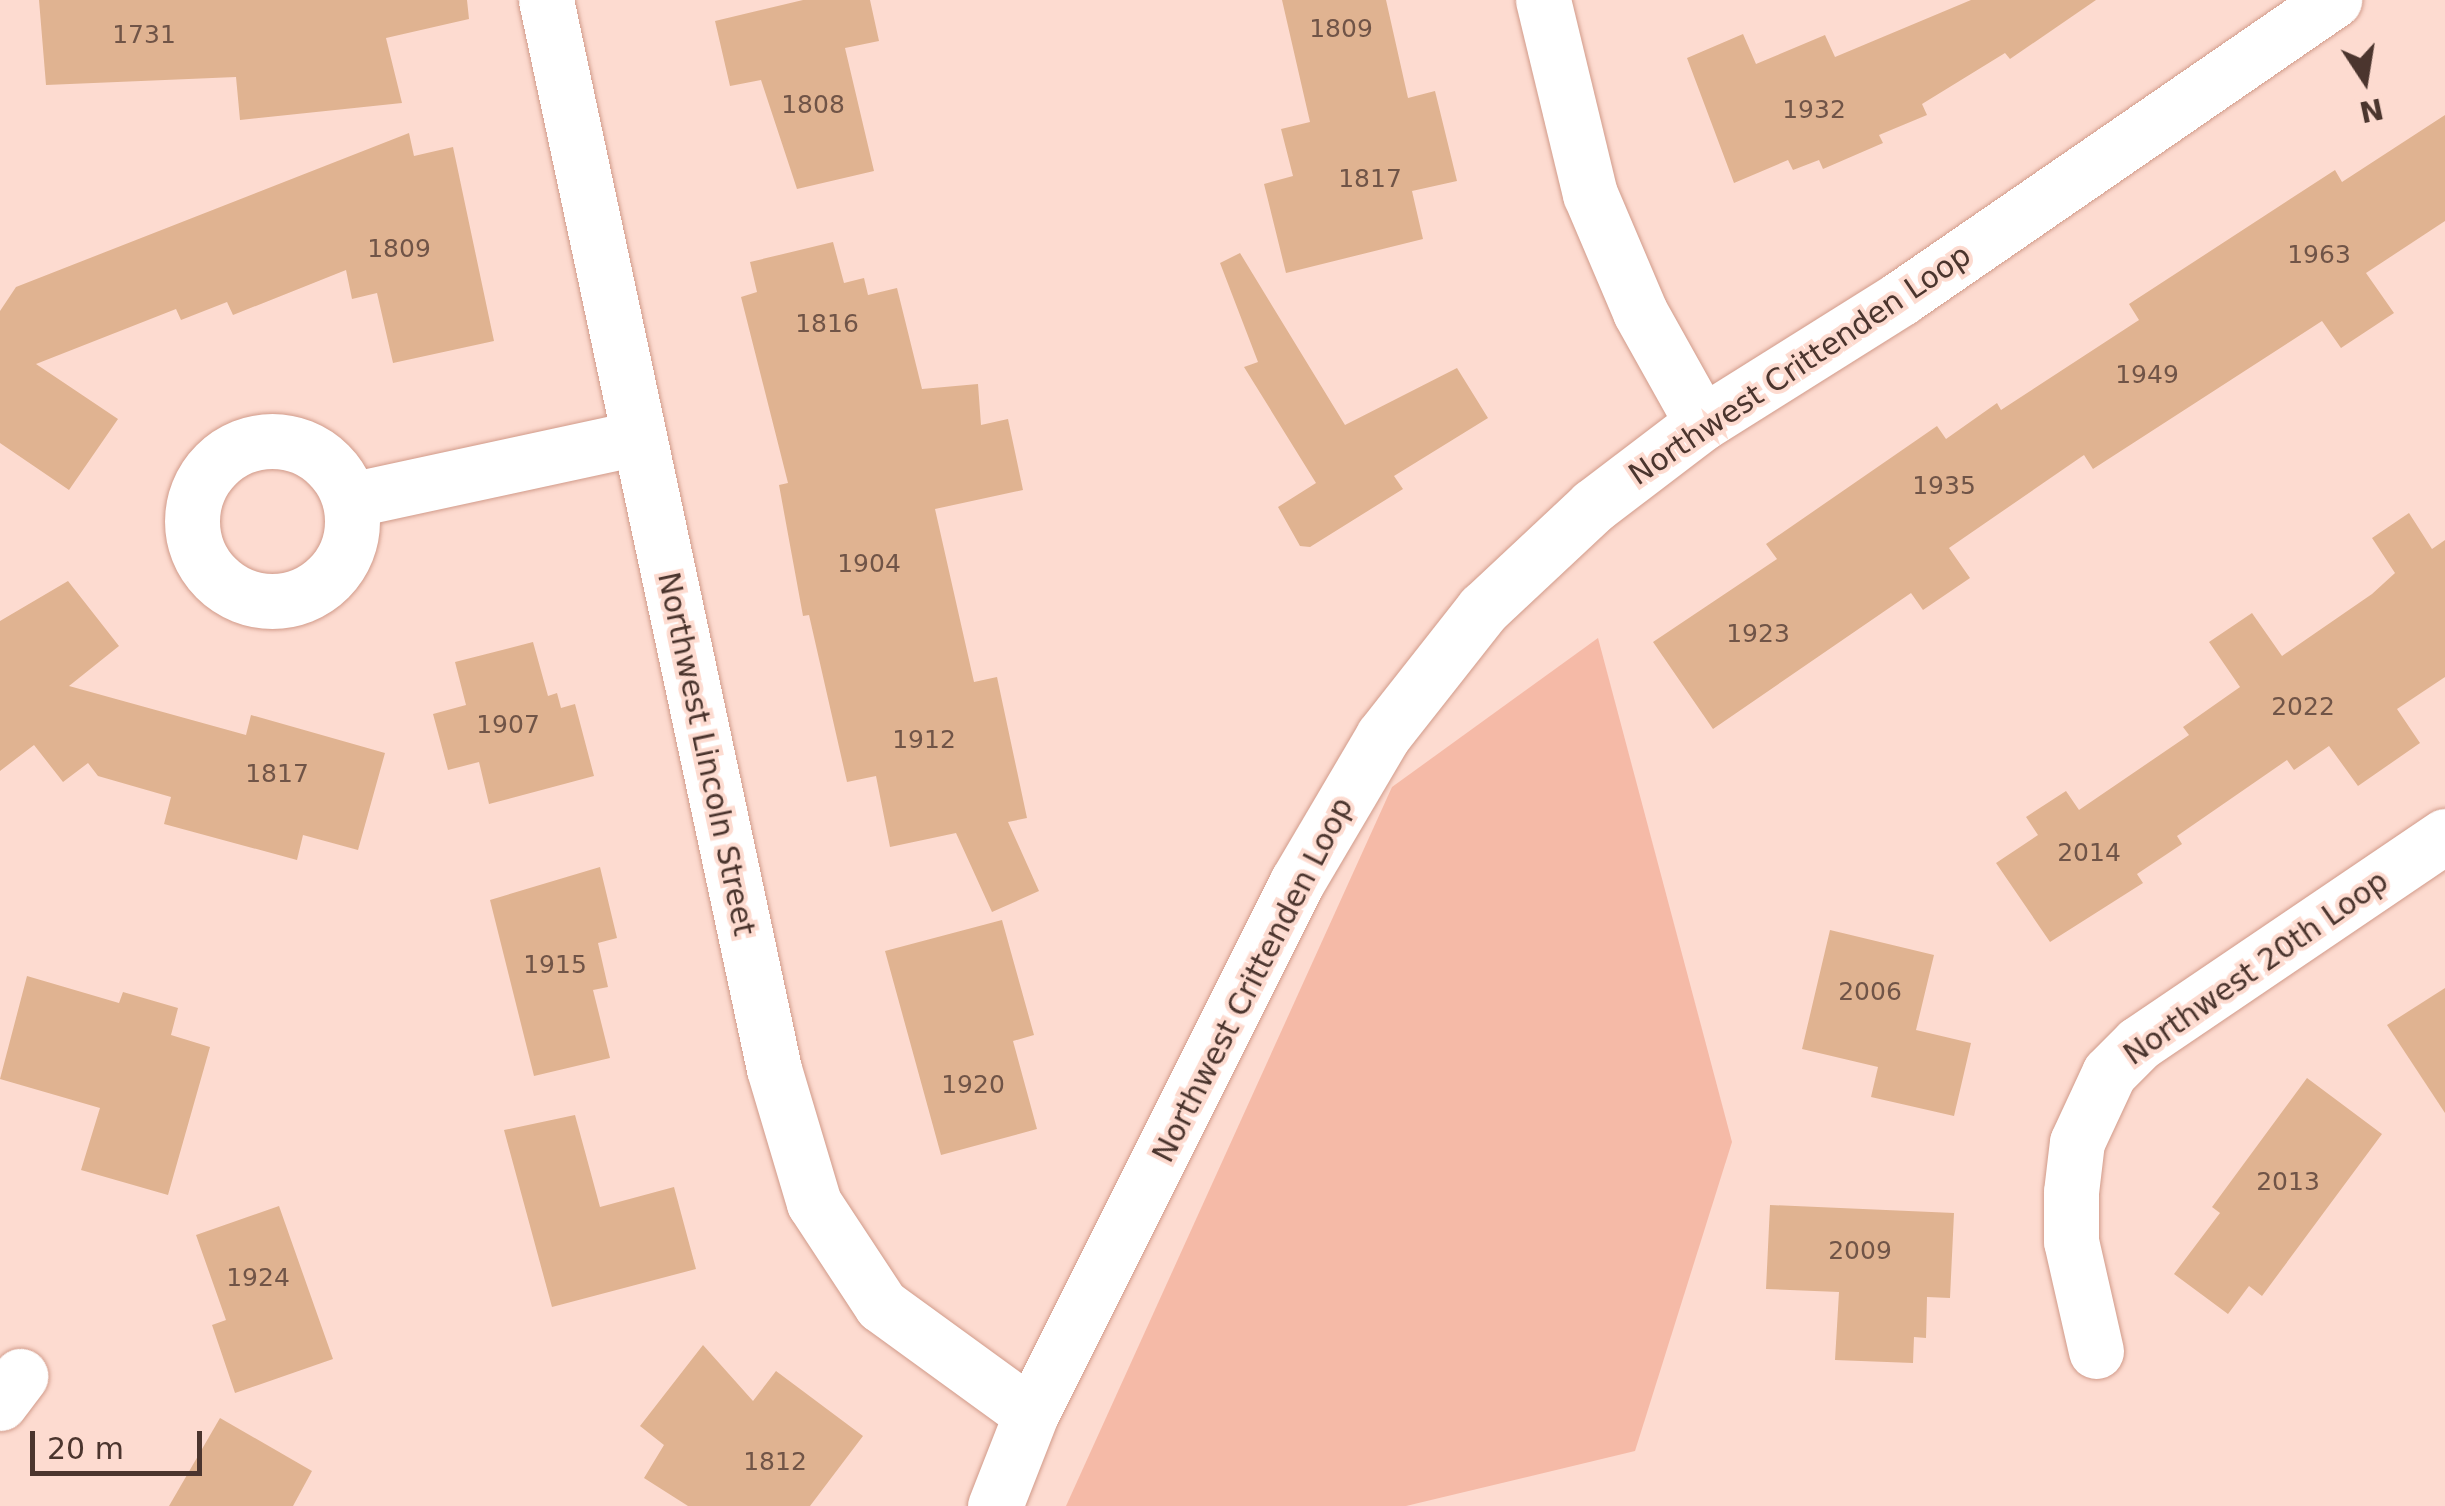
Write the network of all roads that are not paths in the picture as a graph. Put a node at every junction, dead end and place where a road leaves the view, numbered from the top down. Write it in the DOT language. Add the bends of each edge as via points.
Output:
graph roads {
  1 [pos="546,0"];
  2 [pos="1543,0"];
  3 [pos="2334,0"];
  4 [pos="1702,423"];
  5 [pos="637,438"];
  6 [pos="350,500"];
  7 [pos="2445,836"];
  8 [pos="2096,1351"];
  9 [pos="1032,1414"];
  10 [pos="995,1506"];
  1 -- 5 [label="street, Northwest Lincoln Street"];
  2 -- 4 [label="street" via="1590,194 1640,312"];
  3 -- 4 [label="street, Northwest Crittenden Loop" via="1932,277"];
  4 -- 9 [label="street, Northwest Crittenden Loop" via="1593,506 1484,609 1383,736 1296,882"];
  5 -- 6 [label="street"];
  5 -- 9 [label="street, Northwest Lincoln Street" via="774,1069 814,1204 880,1305"];
  7 -- 8 [label="street, Northwest 20th Loop" via="2139,1043 2109,1073 2083,1124 2071,1192 2071,1241"];
  9 -- 10 [label="street, Northwest Crittenden Loop"];
}
